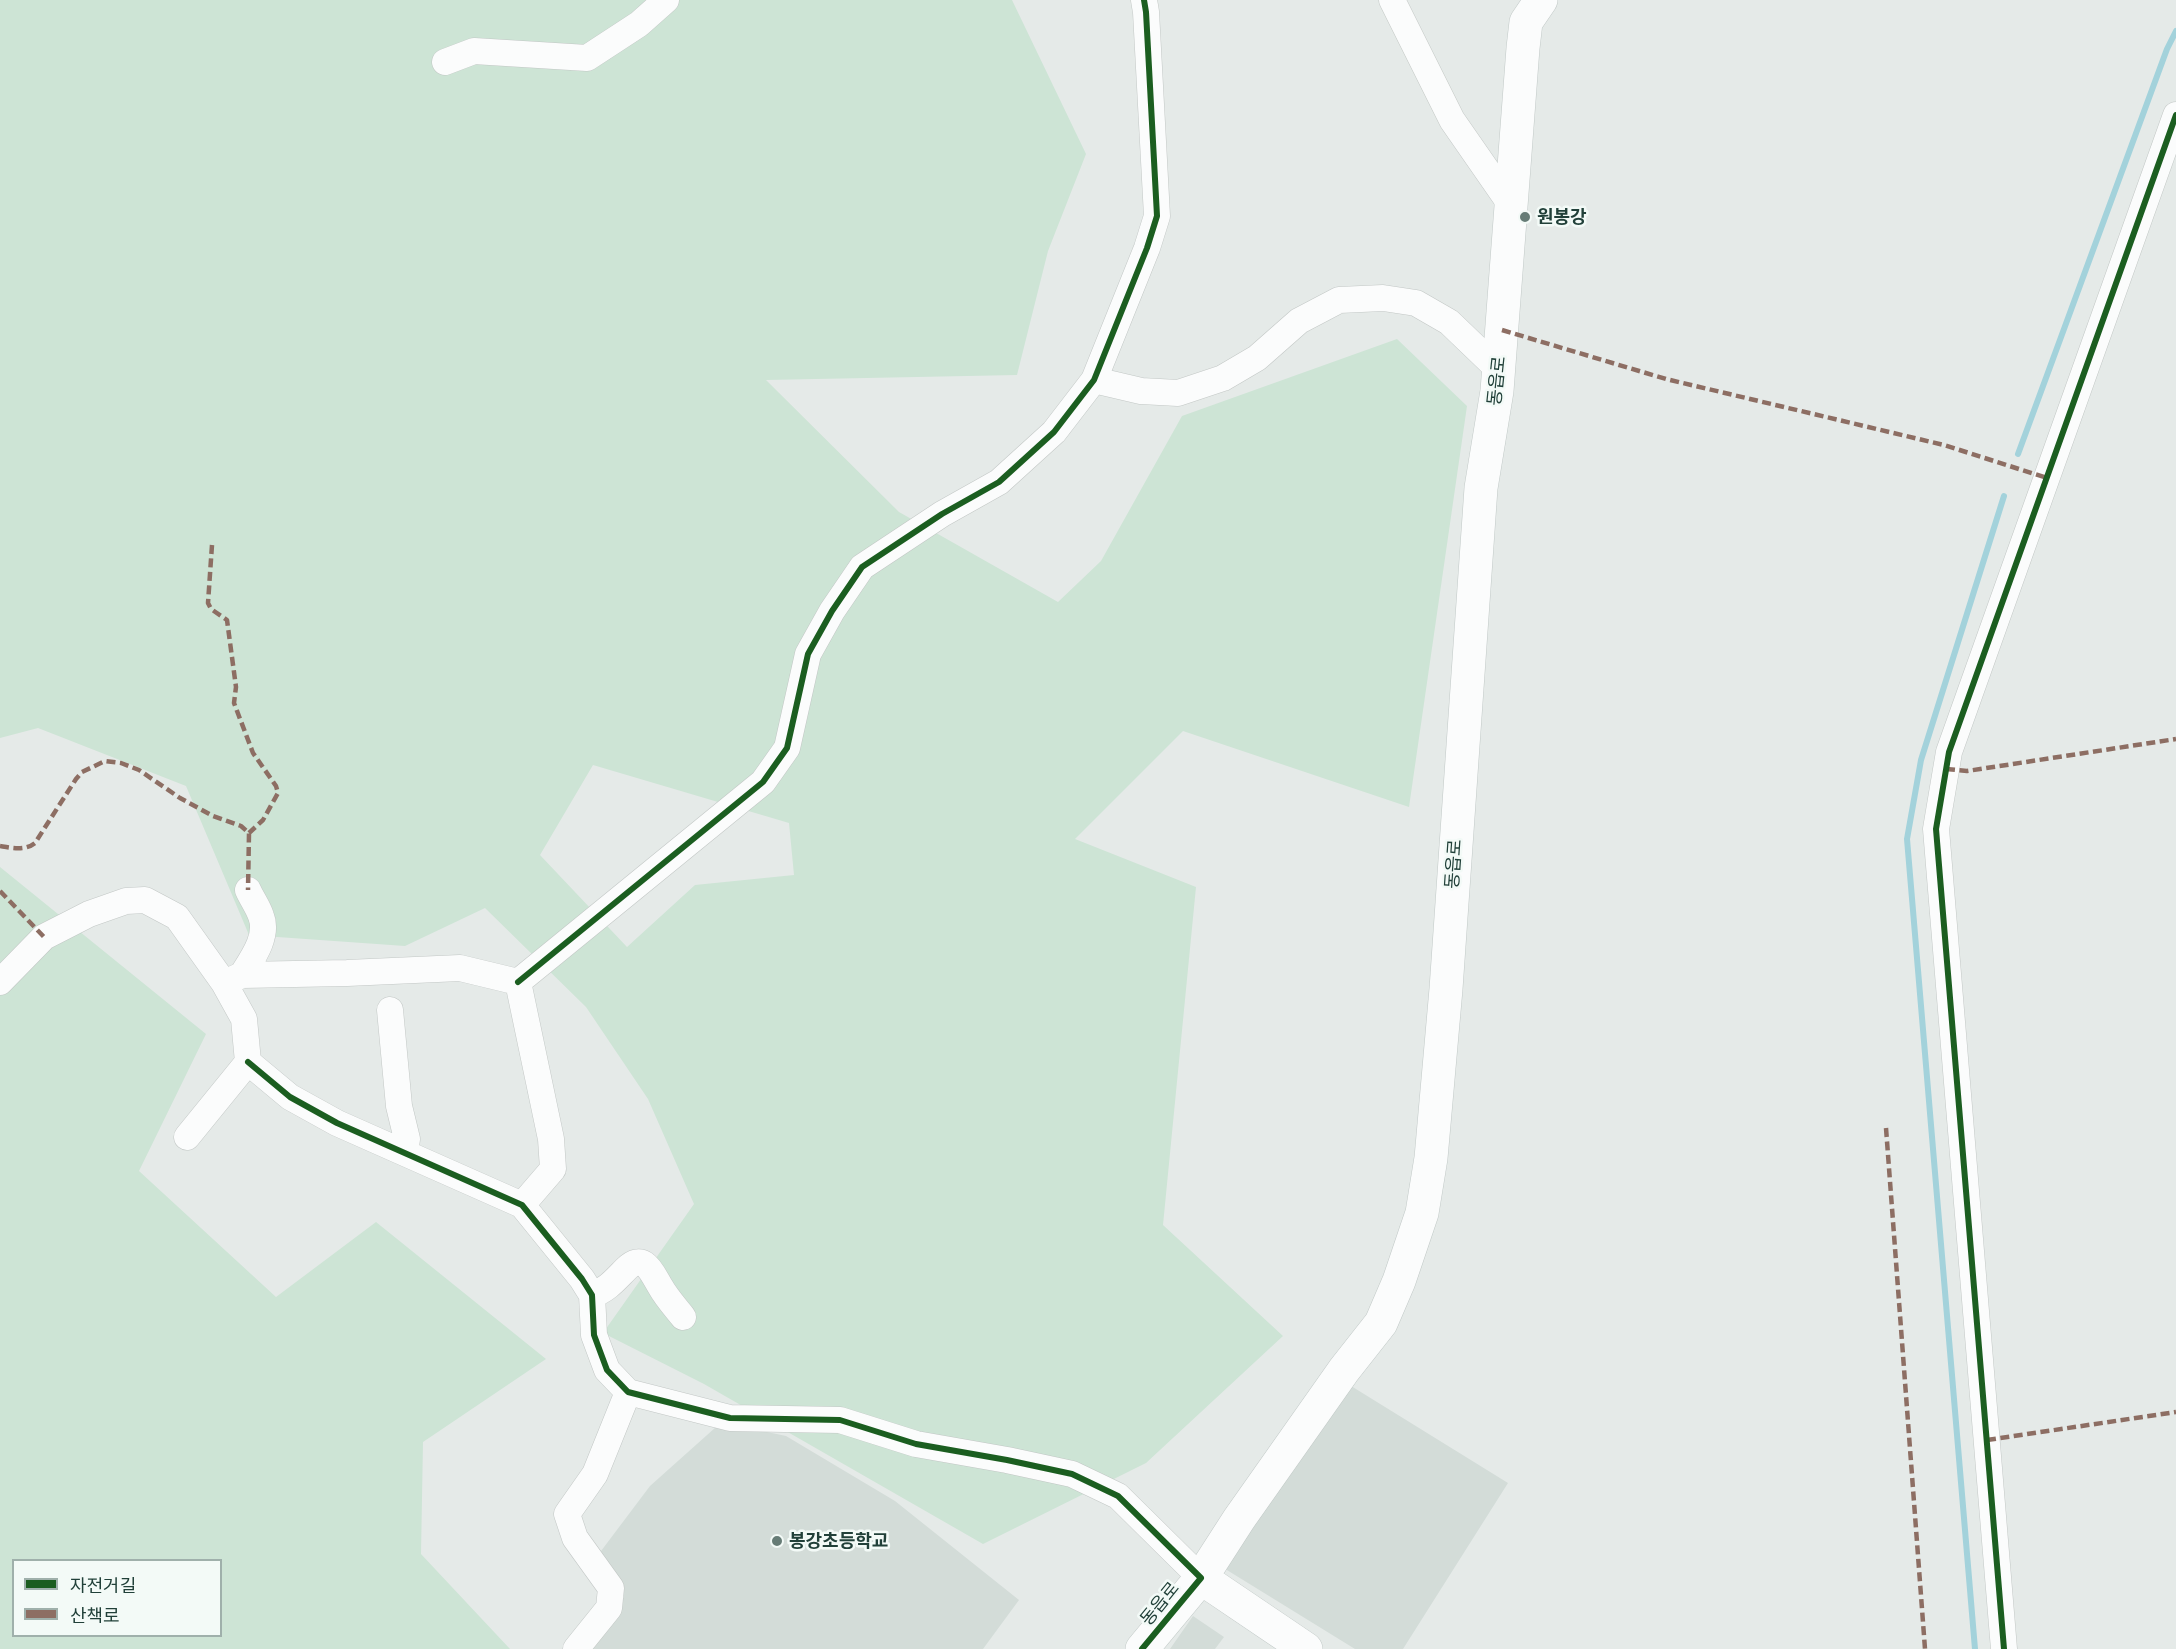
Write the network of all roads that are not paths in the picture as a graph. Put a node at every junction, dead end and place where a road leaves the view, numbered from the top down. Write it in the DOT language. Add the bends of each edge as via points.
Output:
graph roads {
  1 [pos="666,0"];
  2 [pos="1143,0"];
  3 [pos="1392,0"];
  4 [pos="1540,0"];
  5 [pos="445,62"];
  6 [pos="2176,115"];
  7 [pos="1511,205"];
  8 [pos="1498,369"];
  9 [pos="1094,380"];
  10 [pos="248,890"];
  11 [pos="233,979"];
  12 [pos="0,982"];
  13 [pos="518,982"];
  14 [pos="390,1010"];
  15 [pos="248,1062"];
  16 [pos="187,1137"];
  17 [pos="405,1152"];
  18 [pos="522,1205"];
  19 [pos="592,1295"];
  20 [pos="683,1317"];
  21 [pos="628,1392"];
  22 [pos="1201,1578"];
  23 [pos="576,1649"];
  24 [pos="1142,1649"];
  25 [pos="1306,1649"];
  26 [pos="2004,1649"];
  1 -- 5 [label="street" via="639,24 587,58 474,51"];
  2 -- 9 [label="street" via="1157,216"];
  3 -- 7 [label="street" via="1452,120"];
  4 -- 7 [label="main road, 동읍로" via="1526,22"];
  6 -- 26 [label="street" via="1949,752 1936,829"];
  7 -- 8 [label="main road, 동읍로"];
  8 -- 9 [label="street" via="1449,322 1416,303 1383,298 1340,300 1299,321 1257,358 1223,378 1178,393 1141,391"];
  8 -- 22 [label="main road, 동읍로" via="1481,488 1446,989 1431,1158 1422,1213 1381,1323 1344,1370"];
  9 -- 13 [label="street" via="1053,432 999,482 862,567 808,654 787,748 763,782"];
  10 -- 11 [label="street" via="264,927 257,949"];
  11 -- 12 [label="street" via="177,917 145,900 126,901 89,914 44,937"];
  11 -- 13 [label="street" via="460,968"];
  11 -- 15 [label="street" via="244,1019"];
  13 -- 18 [label="street" via="551,1139 553,1169"];
  14 -- 17 [label="street" via="399,1106 407,1139"];
  15 -- 16 [label="street"];
  15 -- 17 [label="street" via="290,1098"];
  17 -- 18 [label="street"];
  18 -- 19 [label="street"];
  19 -- 20 [label="street" via="603,1292 629,1266 642,1263"];
  19 -- 21 [label="street" via="594,1335 607,1370"];
  21 -- 22 [label="street" via="730,1418 840,1420 916,1444 1072,1474 1118,1496"];
  21 -- 23 [label="street" via="595,1474 567,1514 575,1538 611,1588 609,1608"];
  22 -- 24 [label="main road, 동읍로"];
  22 -- 25 [label="main road"];
}
